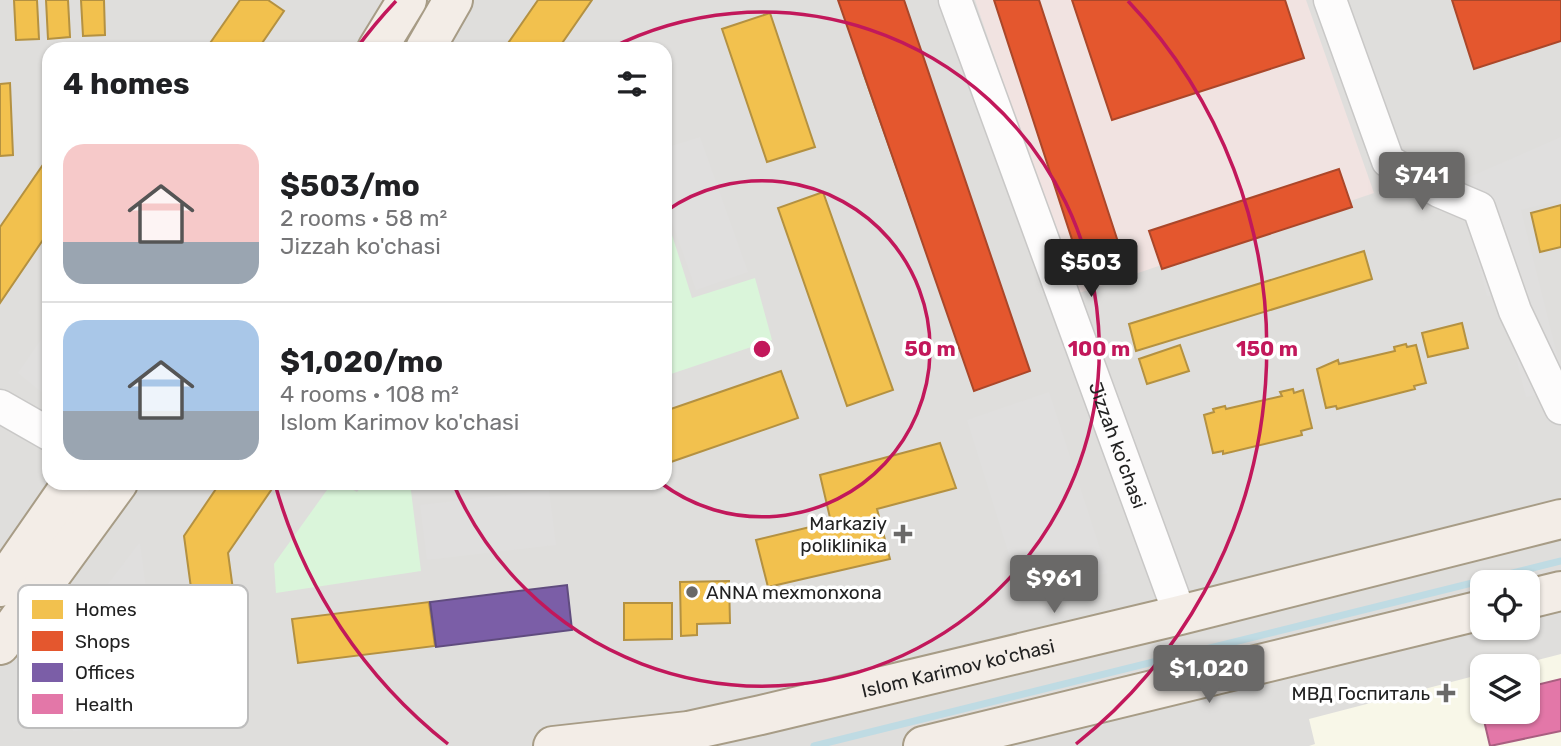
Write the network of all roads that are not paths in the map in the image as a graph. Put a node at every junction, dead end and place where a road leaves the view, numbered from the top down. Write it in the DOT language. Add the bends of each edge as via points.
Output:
graph roads {
  1 [pos="407,0"];
  2 [pos="453,0"];
  3 [pos="955,0"];
  4 [pos="1330,0"];
  5 [pos="381,42"];
  6 [pos="429,42"];
  7 [pos="0,406"];
  8 [pos="1561,408"];
  9 [pos="42,430"];
  10 [pos="67,490"];
  11 [pos="113,490"];
  12 [pos="1561,519"];
  13 [pos="44,585"];
  14 [pos="0,587"];
  15 [pos="1561,591"];
  16 [pos="1540,596"];
  17 [pos="1470,613"];
  18 [pos="1180,615"];
  19 [pos="18,620"];
  20 [pos="0,645"];
  21 [pos="553,746"];
  22 [pos="923,746"];
  1 -- 5 [label="main road"];
  2 -- 6 [label="main road"];
  3 -- 18 [label="street, Jizzah ko'chasi"];
  4 -- 8 [label="street" via="1388,161 1479,208 1516,311"];
  7 -- 9 [label="street"];
  10 -- 14 [label="main road"];
  11 -- 13 [label="main road"];
  12 -- 18 [label="main road, Islom Karimov ko'chasi"];
  15 -- 16 [label="main road"];
  17 -- 22 [label="main road"];
  18 -- 21 [label="main road, Islom Karimov ko'chasi" via="688,731"];
  19 -- 20 [label="main road"];
}
